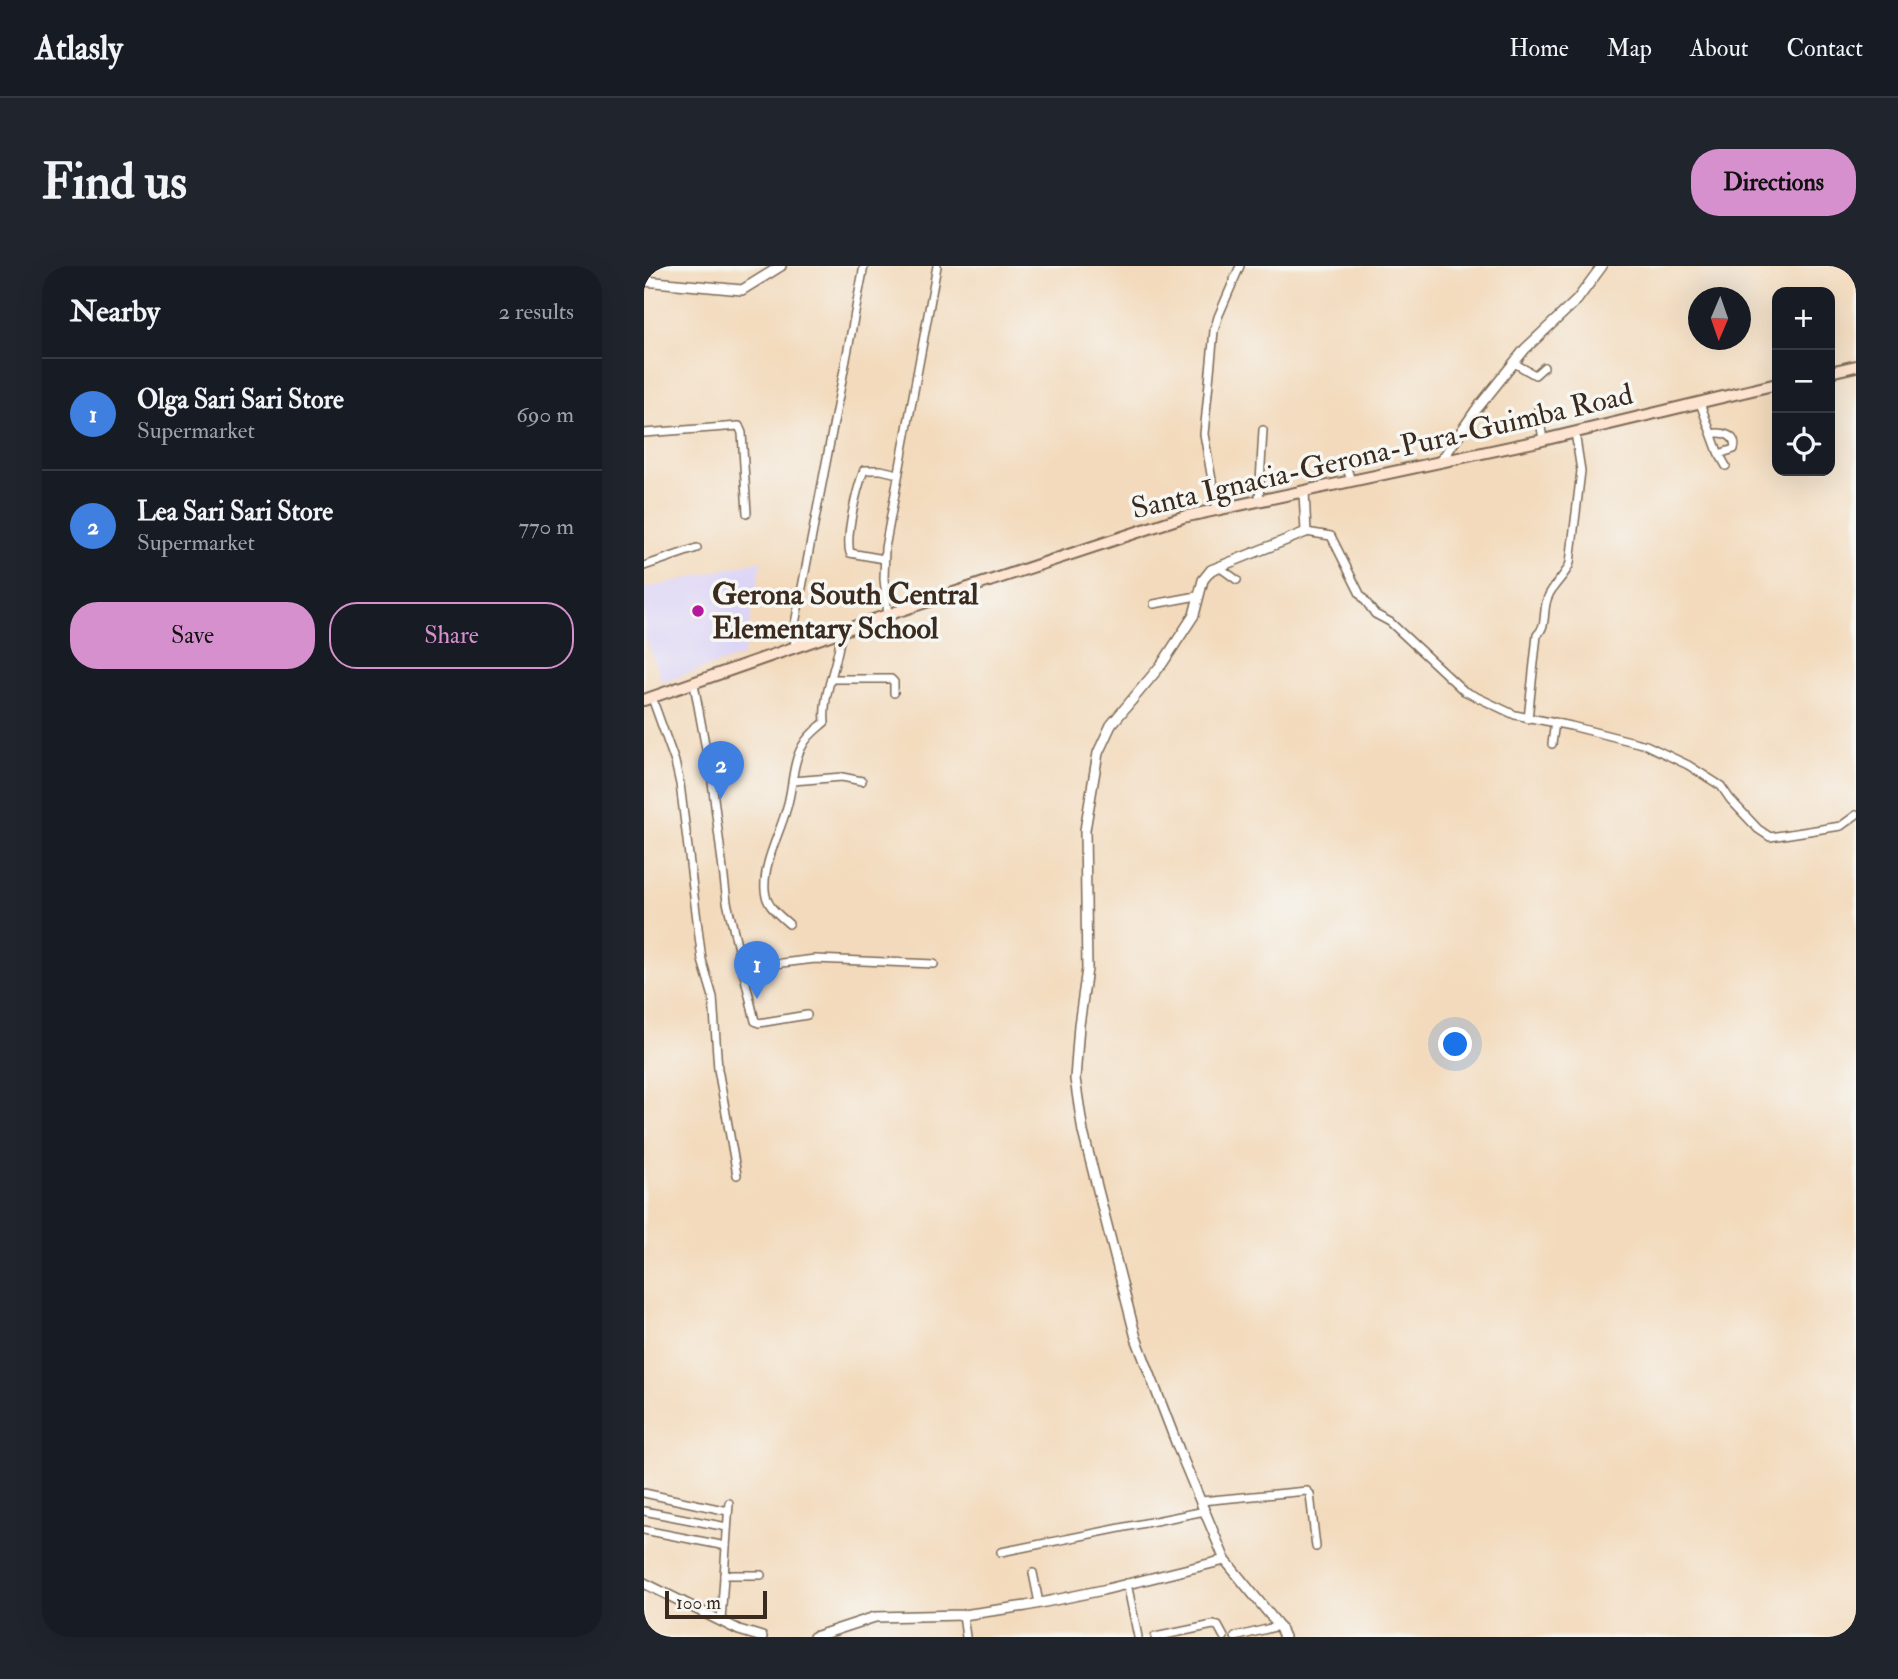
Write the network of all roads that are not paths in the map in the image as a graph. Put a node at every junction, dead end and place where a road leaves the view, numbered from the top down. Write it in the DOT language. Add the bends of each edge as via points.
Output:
graph roads {
  1 [pos="781,266"];
  2 [pos="864,266"];
  3 [pos="937,266"];
  4 [pos="1240,266"];
  5 [pos="1602,266"];
  6 [pos="644,281"];
  7 [pos="1514,363"];
  8 [pos="1856,366"];
  9 [pos="1544,367"];
  10 [pos="1835,371"];
  11 [pos="1772,385"];
  12 [pos="1700,403"];
  13 [pos="1538,408"];
  14 [pos="1263,430"];
  15 [pos="1575,432"];
  16 [pos="644,433"];
  17 [pos="1712,434"];
  18 [pos="1543,440"];
  19 [pos="1719,454"];
  20 [pos="1441,461"];
  21 [pos="1346,465"];
  22 [pos="1726,466"];
  23 [pos="898,474"];
  24 [pos="1351,481"];
  25 [pos="1304,492"];
  26 [pos="1259,500"];
  27 [pos="1217,509"];
  28 [pos="747,513"];
  29 [pos="1306,532"];
  30 [pos="697,548"];
  31 [pos="884,559"];
  32 [pos="644,566"];
  33 [pos="1219,567"];
  34 [pos="1237,580"];
  35 [pos="1197,596"];
  36 [pos="1154,604"];
  37 [pos="888,615"];
  38 [pos="841,632"];
  39 [pos="795,648"];
  40 [pos="831,679"];
  41 [pos="694,684"];
  42 [pos="894,694"];
  43 [pos="648,699"];
  44 [pos="1528,719"];
  45 [pos="1555,722"];
  46 [pos="1552,744"];
  47 [pos="862,780"];
  48 [pos="793,782"];
  49 [pos="1856,815"];
  50 [pos="789,924"];
  51 [pos="934,964"];
  52 [pos="743,973"];
  53 [pos="807,1015"];
  54 [pos="737,1175"];
  55 [pos="644,1493"];
  56 [pos="1203,1506"];
  57 [pos="644,1511"];
  58 [pos="727,1527"];
  59 [pos="644,1530"];
  60 [pos="726,1546"];
  61 [pos="1316,1547"];
  62 [pos="1001,1552"];
  63 [pos="1225,1559"];
  64 [pos="1033,1573"];
  65 [pos="724,1575"];
  66 [pos="761,1576"];
  67 [pos="644,1583"];
  68 [pos="1126,1583"];
  69 [pos="1039,1603"];
  70 [pos="963,1615"];
  71 [pos="721,1621"];
  72 [pos="1279,1626"];
  73 [pos="762,1637"];
  74 [pos="814,1637"];
  75 [pos="966,1637"];
  76 [pos="1138,1637"];
  77 [pos="1155,1637"];
  78 [pos="1224,1637"];
  79 [pos="1235,1637"];
  80 [pos="1284,1637"];
  1 -- 6 [label="street" via="742,290"];
  2 -- 39 [label="street" via="794,629"];
  3 -- 23 [label="street"];
  4 -- 27 [label="street" via="1214,331 1204,419"];
  5 -- 7 [label="street" via="1577,300"];
  7 -- 9 [label="street" via="1535,375"];
  7 -- 20 [label="street"];
  8 -- 10 [label="main road"];
  11 -- 12 [label="main road, Santa Ignacia-Gerona-Pura-Guimba Road"];
  12 -- 15 [label="main road, Santa Ignacia-Gerona-Pura-Guimba Road"];
  12 -- 17 [label="street"];
  13 -- 18 [label="street"];
  14 -- 26 [label="street"];
  15 -- 18 [label="main road, Santa Ignacia-Gerona-Pura-Guimba Road"];
  15 -- 44 [label="street" via="1581,471 1570,563 1546,600 1542,630 1537,635"];
  16 -- 28 [label="street" via="739,426"];
  17 -- 19 [label="street"];
  17 -- 19 [label="street" via="1723,432 1735,443 1734,449"];
  18 -- 20 [label="main road, Santa Ignacia-Gerona-Pura-Guimba Road"];
  19 -- 22 [label="street"];
  20 -- 24 [label="main road, Santa Ignacia-Gerona-Pura-Guimba Road"];
  21 -- 24 [label="street"];
  23 -- 31 [label="street"];
  23 -- 31 [label="street" via="864,470 853,517 850,553"];
  24 -- 25 [label="main road, Santa Ignacia-Gerona-Pura-Guimba Road"];
  25 -- 26 [label="main road, Santa Ignacia-Gerona-Pura-Guimba Road"];
  25 -- 29 [label="street"];
  26 -- 27 [label="main road, Santa Ignacia-Gerona-Pura-Guimba Road"];
  27 -- 37 [label="main road, Santa Ignacia-Gerona-Pura-Guimba Road" via="1157,524"];
  29 -- 33 [label="street"];
  29 -- 44 [label="street" via="1331,536 1375,614 1390,622 1465,691"];
  30 -- 32 [label="street"];
  31 -- 37 [label="street"];
  33 -- 34 [label="street"];
  33 -- 35 [label="street" via="1206,575"];
  35 -- 36 [label="street"];
  35 -- 56 [label="street" via="1194,615 1162,664 1111,724 1098,753 1085,830 1087,969 1075,1079 1083,1132 1136,1338"];
  37 -- 38 [label="main road, Santa Ignacia-Gerona-Pura-Guimba Road"];
  38 -- 39 [label="main road, Santa Ignacia-Gerona-Pura-Guimba Road"];
  38 -- 40 [label="street"];
  39 -- 41 [label="main road, Santa Ignacia-Gerona-Pura-Guimba Road"];
  40 -- 42 [label="street" via="891,679"];
  40 -- 48 [label="street" via="825,722 802,746"];
  41 -- 43 [label="main road, Santa Ignacia-Gerona-Pura-Guimba Road"];
  41 -- 52 [label="street" via="727,902"];
  43 -- 54 [label="street" via="680,784 702,960 713,997 718,1069"];
  44 -- 45 [label="street"];
  45 -- 46 [label="street"];
  45 -- 49 [label="street" via="1646,745 1688,765 1721,786 1770,837 1841,826"];
  47 -- 48 [label="street" via="842,777"];
  48 -- 50 [label="street" via="769,860 765,890 770,906"];
  51 -- 52 [label="street" via="815,959"];
  52 -- 53 [label="street" via="755,1021"];
  55 -- 58 [label="street" via="729,1507"];
  56 -- 61 [label="street" via="1307,1492"];
  56 -- 62 [label="street"];
  56 -- 63 [label="street"];
  57 -- 58 [label="street"];
  58 -- 60 [label="street"];
  59 -- 60 [label="street"];
  60 -- 65 [label="street"];
  63 -- 68 [label="street"];
  63 -- 72 [label="street"];
  64 -- 69 [label="street"];
  65 -- 66 [label="street"];
  65 -- 71 [label="street"];
  67 -- 71 [label="street"];
  68 -- 69 [label="street"];
  68 -- 76 [label="street"];
  69 -- 70 [label="street"];
  70 -- 74 [label="street" via="876,1617"];
  70 -- 75 [label="street"];
  71 -- 73 [label="street"];
  72 -- 79 [label="street"];
  72 -- 80 [label="street"];
  77 -- 78 [label="street" via="1213,1625 1219,1626"];
}
